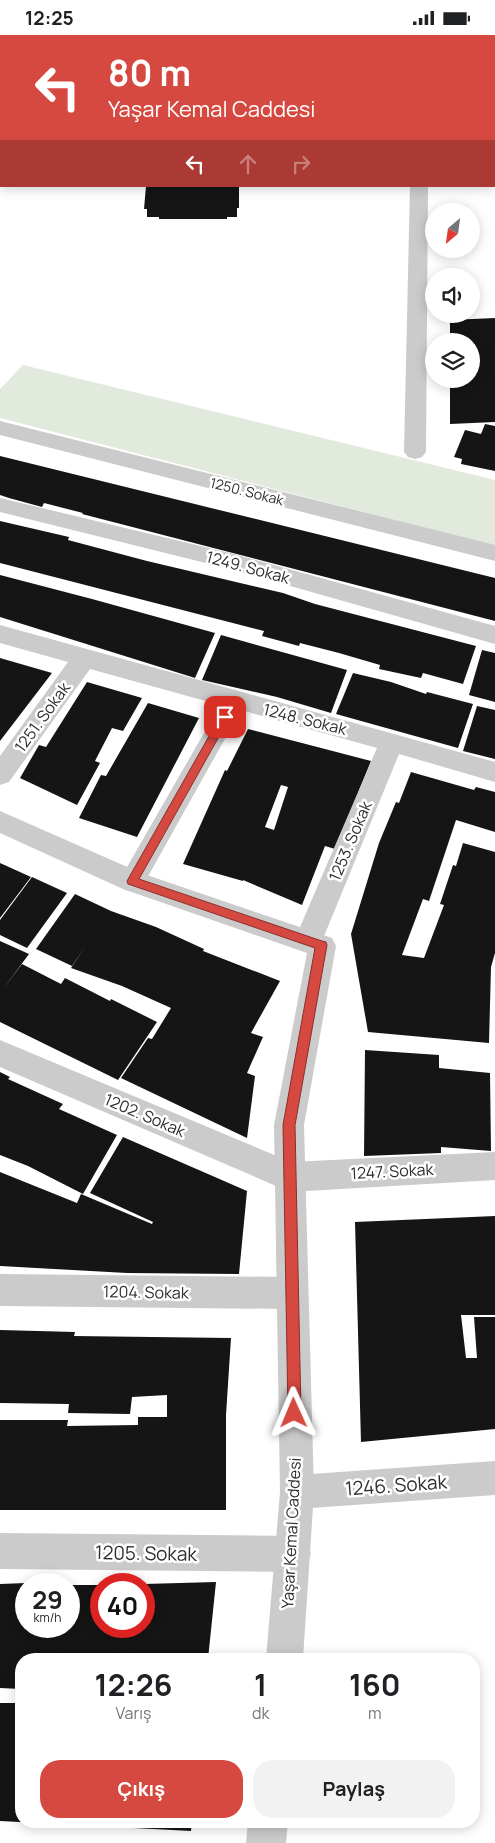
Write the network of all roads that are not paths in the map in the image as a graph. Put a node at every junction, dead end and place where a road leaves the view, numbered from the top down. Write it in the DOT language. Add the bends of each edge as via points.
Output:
graph roads {
  1 [pos="419,187"];
  2 [pos="0,428"];
  3 [pos="416,452"];
  4 [pos="0,505"];
  5 [pos="495,553"];
  6 [pos="0,634"];
  7 [pos="495,635"];
  8 [pos="84,659"];
  9 [pos="234,701"];
  10 [pos="392,742"];
  11 [pos="495,772"];
  12 [pos="0,775"];
  13 [pos="0,821"];
  14 [pos="132,881"];
  15 [pos="308,941"];
  16 [pos="0,1053"];
  17 [pos="495,1166"];
  18 [pos="290,1177"];
  19 [pos="0,1290"];
  20 [pos="292,1293"];
  21 [pos="495,1478"];
  22 [pos="297,1492"];
  23 [pos="0,1551"];
  24 [pos="293,1555"];
  25 [pos="285,1653"];
  26 [pos="267,1828"];
  27 [pos="266,1843"];
  1 -- 3 [label="street"];
  2 -- 5 [label="street, 1250. Sokak"];
  4 -- 7 [label="street, 1249. Sokak" via="234,562"];
  6 -- 8 [label="street, 1248. Sokak"];
  8 -- 9 [label="street, 1248. Sokak"];
  8 -- 12 [label="street, 1251. Sokak"];
  9 -- 10 [label="street, 1248. Sokak"];
  9 -- 14 [label="street"];
  10 -- 11 [label="street, 1248. Sokak"];
  10 -- 15 [label="street, 1253. Sokak"];
  13 -- 14 [label="street"];
  14 -- 15 [label="street"];
  15 -- 18 [label="street, Yaşar Kemal Caddesi" via="322,945 289,1125"];
  16 -- 18 [label="street, 1202. Sokak"];
  17 -- 18 [label="street, 1247. Sokak"];
  18 -- 20 [label="street, Yaşar Kemal Caddesi"];
  19 -- 20 [label="street, 1204. Sokak"];
  20 -- 22 [label="street, Yaşar Kemal Caddesi"];
  21 -- 22 [label="street, 1246. Sokak"];
  22 -- 24 [label="street, Yaşar Kemal Caddesi"];
  23 -- 24 [label="street, 1205. Sokak"];
  24 -- 25 [label="street, Yaşar Kemal Caddesi"];
  26 -- 27 [label="street"];
}
